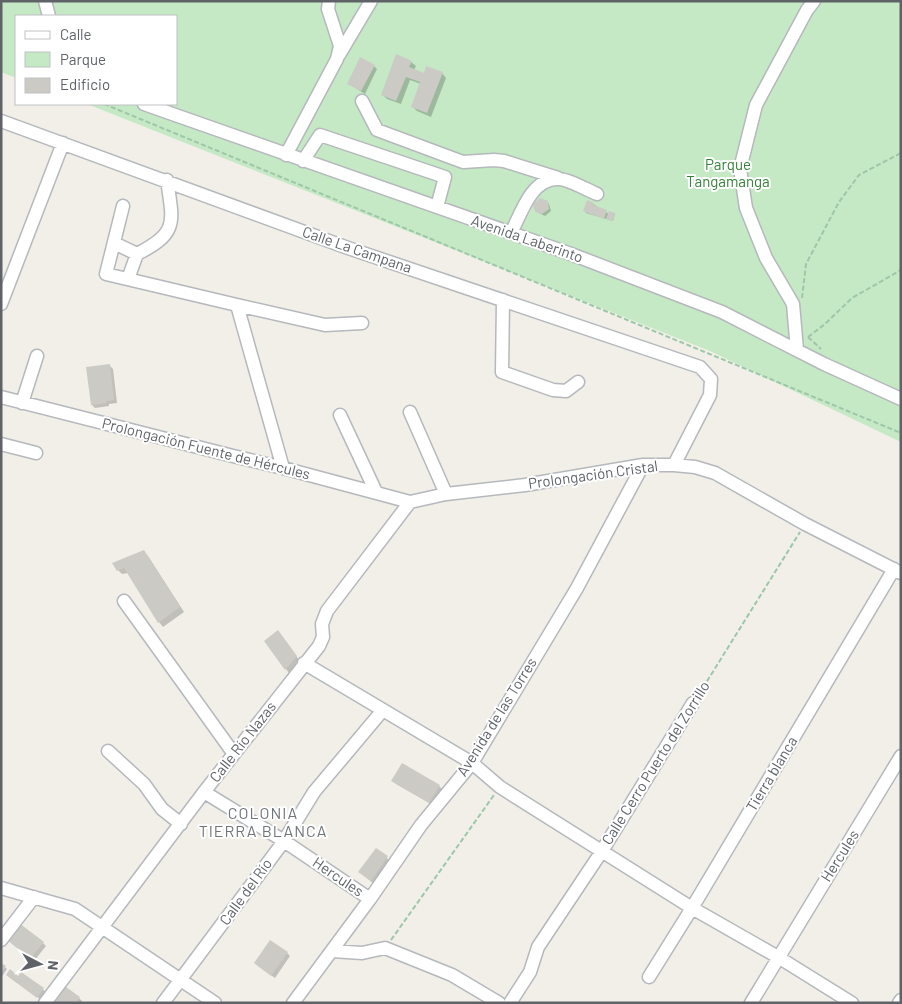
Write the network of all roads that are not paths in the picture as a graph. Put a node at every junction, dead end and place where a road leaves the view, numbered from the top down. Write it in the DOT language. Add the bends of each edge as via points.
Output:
graph roads {
  1 [pos="45,1"];
  2 [pos="329,1"];
  3 [pos="371,1"];
  4 [pos="814,1"];
  5 [pos="49,15"];
  6 [pos="337,60"];
  7 [pos="362,101"];
  8 [pos="147,105"];
  9 [pos="1,120"];
  10 [pos="63,143"];
  11 [pos="286,155"];
  12 [pos="303,161"];
  13 [pos="530,170"];
  14 [pos="558,178"];
  15 [pos="167,180"];
  16 [pos="597,194"];
  17 [pos="528,199"];
  18 [pos="123,206"];
  19 [pos="437,207"];
  20 [pos="511,233"];
  21 [pos="114,243"];
  22 [pos="137,254"];
  23 [pos="128,279"];
  24 [pos="5,282"];
  25 [pos="503,300"];
  26 [pos="1,304"];
  27 [pos="237,306"];
  28 [pos="362,323"];
  29 [pos="797,350"];
  30 [pos="37,356"];
  31 [pos="578,382"];
  32 [pos="1,397"];
  33 [pos="901,400"];
  34 [pos="22,403"];
  35 [pos="410,412"];
  36 [pos="340,415"];
  37 [pos="1,444"];
  38 [pos="36,453"];
  39 [pos="643,465"];
  40 [pos="674,465"];
  41 [pos="282,468"];
  42 [pos="376,492"];
  43 [pos="446,494"];
  44 [pos="410,502"];
  45 [pos="897,571"];
  46 [pos="124,601"];
  47 [pos="304,663"];
  48 [pos="693,703"];
  49 [pos="383,710"];
  50 [pos="108,751"];
  51 [pos="234,754"];
  52 [pos="901,756"];
  53 [pos="472,763"];
  54 [pos="204,792"];
  55 [pos="181,824"];
  56 [pos="284,841"];
  57 [pos="602,851"];
  58 [pos="1,888"];
  59 [pos="34,897"];
  60 [pos="370,899"];
  61 [pos="692,908"];
  62 [pos="102,926"];
  63 [pos="1,940"];
  64 [pos="332,951"];
  65 [pos="778,957"];
  66 [pos="649,977"];
  67 [pos="181,980"];
  68 [pos="45,1003"];
  69 [pos="163,1003"];
  70 [pos="215,1003"];
  71 [pos="293,1003"];
  72 [pos="499,1003"];
  73 [pos="510,1003"];
  74 [pos="751,1003"];
  75 [pos="852,1003"];
  1 -- 5 [label="street"];
  2 -- 6 [label="street" via="328,9 340,46"];
  3 -- 6 [label="street"];
  4 -- 29 [label="street" via="756,105 740,168 746,208 766,258 793,304"];
  6 -- 11 [label="street"];
  7 -- 13 [label="street" via="377,130 463,162 494,160"];
  8 -- 11 [label="street, Avenida Laberinto"];
  9 -- 10 [label="street, Calle La Campana"];
  10 -- 15 [label="street, Calle La Campana"];
  10 -- 24 [label="street"];
  11 -- 12 [label="street, Avenida Laberinto"];
  12 -- 19 [label="street, Avenida Laberinto"];
  12 -- 19 [label="street" via="320,136 445,177"];
  13 -- 14 [label="street"];
  13 -- 17 [label="street" via="533,183"];
  14 -- 16 [label="street"];
  14 -- 17 [label="street" via="545,182"];
  15 -- 22 [label="street" via="173,217 168,232 156,244"];
  15 -- 25 [label="street, Calle La Campana" via="348,248"];
  17 -- 20 [label="street"];
  18 -- 21 [label="street"];
  19 -- 20 [label="street, Avenida Laberinto"];
  20 -- 29 [label="street, Avenida Laberinto" via="722,312"];
  21 -- 22 [label="street"];
  21 -- 23 [label="street" via="106,274"];
  22 -- 23 [label="street"];
  23 -- 27 [label="street"];
  24 -- 26 [label="street"];
  25 -- 31 [label="street" via="502,372 553,390 566,391"];
  25 -- 40 [label="street, Calle La Campana" via="700,367 711,379 710,395"];
  27 -- 28 [label="street" via="325,324"];
  27 -- 41 [label="street"];
  29 -- 33 [label="street, Avenida Laberinto"];
  30 -- 34 [label="street"];
  32 -- 34 [label="street, Prolongación Fuente de Hércules"];
  34 -- 41 [label="street, Prolongación Fuente de Hércules"];
  35 -- 43 [label="street"];
  36 -- 42 [label="street"];
  37 -- 38 [label="street"];
  39 -- 40 [label="street, Prolongación Cristal"];
  39 -- 43 [label="street, Prolongación Cristal" via="525,486"];
  39 -- 53 [label="street, Avenida de las Torres" via="577,588"];
  40 -- 45 [label="street, Prolongación Cristal" via="714,473"];
  41 -- 42 [label="street, Prolongación Fuente de Hércules"];
  42 -- 44 [label="street, Prolongación Fuente de Hércules"];
  43 -- 44 [label="street, Prolongación Cristal"];
  44 -- 47 [label="street, Calle Río Nazas" via="326,611 319,646"];
  45 -- 61 [label="street, Tierra blanca"];
  46 -- 51 [label="street"];
  47 -- 49 [label="street"];
  47 -- 51 [label="street, Calle Río Nazas"];
  48 -- 57 [label="street, Calle Cerro Puerto del Zorrillo"];
  49 -- 53 [label="street"];
  49 -- 56 [label="street, Calle del Río" via="314,792"];
  50 -- 55 [label="street" via="144,784 162,809"];
  51 -- 54 [label="street, Calle Río Nazas"];
  52 -- 65 [label="street, Hercules"];
  53 -- 57 [label="street" via="500,787"];
  53 -- 60 [label="street, Avenida de las Torres" via="421,825"];
  54 -- 55 [label="street, Calle Río Nazas"];
  54 -- 56 [label="street, Hercules"];
  55 -- 62 [label="street, Calle Río Nazas"];
  56 -- 60 [label="street, Hercules"];
  56 -- 67 [label="street, Calle del Río"];
  57 -- 61 [label="street"];
  57 -- 73 [label="street, Calle Cerro Puerto del Zorrillo" via="538,947 530,972"];
  58 -- 59 [label="street"];
  59 -- 62 [label="street" via="75,909"];
  59 -- 63 [label="street"];
  60 -- 64 [label="street, Avenida de las Torres"];
  61 -- 65 [label="street"];
  61 -- 66 [label="street, Tierra blanca"];
  62 -- 67 [label="street"];
  62 -- 68 [label="street, Calle Río Nazas"];
  64 -- 71 [label="street, Avenida de las Torres"];
  64 -- 72 [label="street" via="362,953 385,948 452,975"];
  65 -- 74 [label="street, Hercules"];
  65 -- 75 [label="street"];
  67 -- 69 [label="street, Calle del Río"];
  67 -- 70 [label="street"];
}
